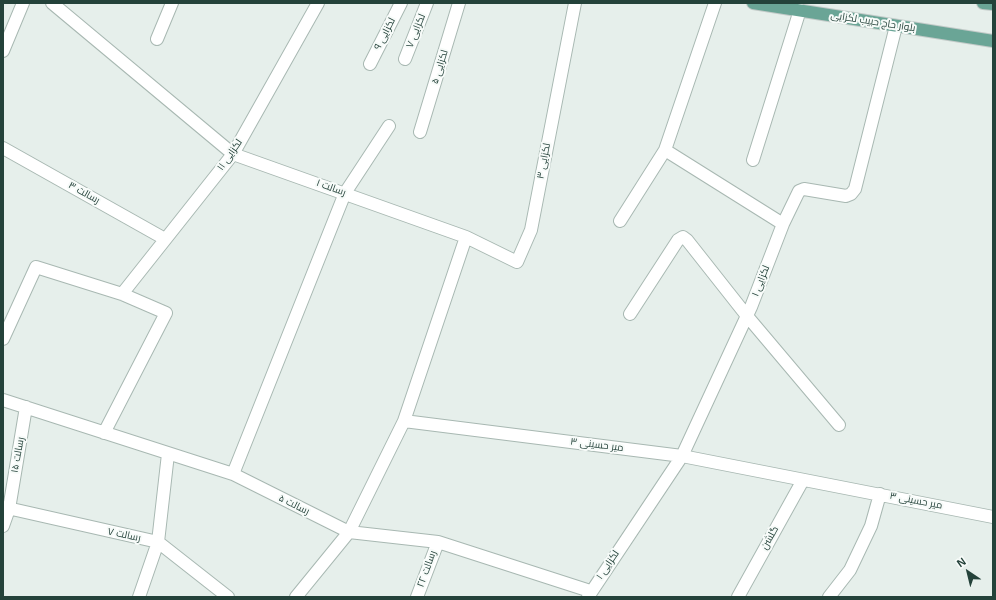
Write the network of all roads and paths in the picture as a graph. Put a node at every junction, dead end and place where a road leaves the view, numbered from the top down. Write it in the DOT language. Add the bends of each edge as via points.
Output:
graph roads {
  1 [pos="23,3"];
  2 [pos="52,3"];
  3 [pos="172,3"];
  4 [pos="318,3"];
  5 [pos="401,3"];
  6 [pos="427,3"];
  7 [pos="459,3"];
  8 [pos="575,3"];
  9 [pos="715,3"];
  10 [pos="753,3"];
  11 [pos="983,3"];
  12 [pos="993,4"];
  13 [pos="800,10"];
  14 [pos="896,26"];
  15 [pos="157,39"];
  16 [pos="993,41"];
  17 [pos="3,51"];
  18 [pos="405,59"];
  19 [pos="370,64"];
  20 [pos="389,126"];
  21 [pos="420,132"];
  22 [pos="3,148"];
  23 [pos="665,150"];
  24 [pos="233,154"];
  25 [pos="753,160"];
  26 [pos="345,194"];
  27 [pos="620,222"];
  28 [pos="783,224"];
  29 [pos="466,236"];
  30 [pos="165,239"];
  31 [pos="122,294"];
  32 [pos="630,314"];
  33 [pos="747,316"];
  34 [pos="3,339"];
  35 [pos="3,400"];
  36 [pos="26,407"];
  37 [pos="404,421"];
  38 [pos="839,425"];
  39 [pos="104,433"];
  40 [pos="168,454"];
  41 [pos="682,456"];
  42 [pos="233,474"];
  43 [pos="802,480"];
  44 [pos="880,494"];
  45 [pos="6,508"];
  46 [pos="993,517"];
  47 [pos="3,526"];
  48 [pos="349,532"];
  49 [pos="158,542"];
  50 [pos="438,542"];
  51 [pos="589,594"];
  52 [pos="139,597"];
  53 [pos="228,597"];
  54 [pos="296,597"];
  55 [pos="417,597"];
  56 [pos="738,597"];
  57 [pos="829,597"];
  1 -- 17 [label="street"];
  2 -- 24 [label="street, رسالت ۱"];
  3 -- 15 [label="street"];
  4 -- 24 [label="street, لکزایی ۱۱"];
  5 -- 19 [label="street, لکزایی ۹"];
  6 -- 18 [label="street, لکزایی ۷"];
  7 -- 21 [label="street, لکزایی ۵"];
  8 -- 29 [label="street, لکزایی ۳" via="531,230 517,262"];
  9 -- 23 [label="street"];
  10 -- 13 [label="main road, بلوار حاج حبیب لکزايی"];
  11 -- 12 [label="main road"];
  13 -- 14 [label="main road, بلوار حاج حبیب لکزايی"];
  13 -- 25 [label="street"];
  14 -- 16 [label="main road, بلوار حاج حبیب لکزايی"];
  14 -- 28 [label="street, لکزایی ۱" via="855,189 846,196 804,189 798,191"];
  20 -- 26 [label="street"];
  22 -- 30 [label="street, رسالت ۳"];
  23 -- 27 [label="street"];
  23 -- 28 [label="street"];
  24 -- 26 [label="street, رسالت ۱"];
  24 -- 30 [label="street, لکزایی ۱۱"];
  26 -- 29 [label="street, رسالت ۱"];
  26 -- 42 [label="street"];
  28 -- 33 [label="street, لکزایی ۱"];
  29 -- 37 [label="street"];
  30 -- 31 [label="street, لکزایی ۱۱"];
  31 -- 34 [label="street" via="36,267"];
  31 -- 39 [label="street" via="166,313"];
  32 -- 33 [label="street" via="678,240 683,237"];
  33 -- 38 [label="street"];
  33 -- 41 [label="street, لکزایی ۱"];
  35 -- 36 [label="street, رسالت ۵"];
  36 -- 39 [label="street, رسالت ۵"];
  36 -- 45 [label="street, رسالت ۱۵"];
  37 -- 41 [label="street, میر حسینی ۳"];
  37 -- 48 [label="street"];
  39 -- 40 [label="street, رسالت ۵"];
  40 -- 42 [label="street, رسالت ۵"];
  40 -- 49 [label="street"];
  41 -- 43 [label="street, میر حسینی ۳"];
  41 -- 51 [label="street, لکزایی ۱"];
  42 -- 48 [label="street, رسالت ۵"];
  43 -- 44 [label="street, میر حسینی ۳"];
  43 -- 56 [label="street, گلشن"];
  44 -- 46 [label="street, میر حسینی ۳"];
  44 -- 57 [label="street" via="871,526 850,570"];
  45 -- 47 [label="street, رسالت ۱۵"];
  45 -- 49 [label="street, رسالت ۷"];
  48 -- 50 [label="street, رسالت ۵"];
  48 -- 54 [label="street"];
  49 -- 52 [label="street"];
  49 -- 53 [label="street, رسالت ۷"];
  50 -- 51 [label="street, رسالت ۵"];
  50 -- 55 [label="street, رسالت ۲۲"];
}
